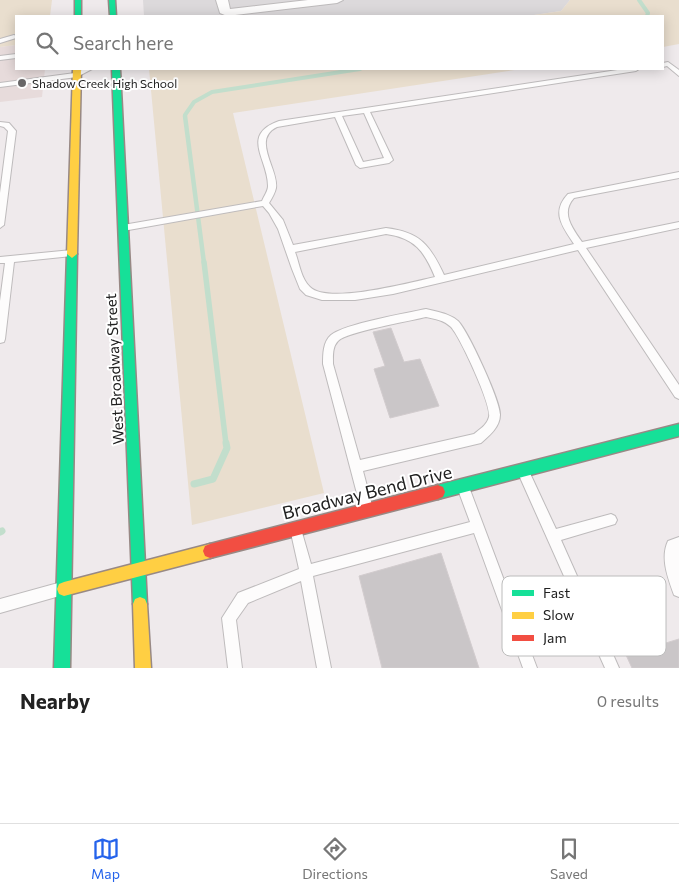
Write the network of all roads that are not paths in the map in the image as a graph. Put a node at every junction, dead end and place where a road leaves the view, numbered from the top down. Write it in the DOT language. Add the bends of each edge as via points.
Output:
graph roads {
  1 [pos="78,0"];
  2 [pos="112,0"];
  3 [pos="222,0"];
  4 [pos="337,0"];
  5 [pos="78,15"];
  6 [pos="113,15"];
  7 [pos="14,37"];
  8 [pos="0,41"];
  9 [pos="15,56"];
  10 [pos="0,58"];
  11 [pos="664,64"];
  12 [pos="116,70"];
  13 [pos="629,70"];
  14 [pos="77,72"];
  15 [pos="679,74"];
  16 [pos="0,85"];
  17 [pos="366,110"];
  18 [pos="338,115"];
  19 [pos="0,124"];
  20 [pos="9,149"];
  21 [pos="0,150"];
  22 [pos="4,160"];
  23 [pos="679,175"];
  24 [pos="265,203"];
  25 [pos="1,213"];
  26 [pos="0,225"];
  27 [pos="679,225"];
  28 [pos="123,228"];
  29 [pos="580,246"];
  30 [pos="291,249"];
  31 [pos="72,254"];
  32 [pos="5,260"];
  33 [pos="441,279"];
  34 [pos="0,339"];
  35 [pos="679,394"];
  36 [pos="679,430"];
  37 [pos="356,467"];
  38 [pos="522,470"];
  39 [pos="462,486"];
  40 [pos="368,510"];
  41 [pos="611,520"];
  42 [pos="478,526"];
  43 [pos="296,528"];
  44 [pos="553,536"];
  45 [pos="679,543"];
  46 [pos="138,569"];
  47 [pos="306,572"];
  48 [pos="571,576"];
  49 [pos="64,589"];
  50 [pos="679,590"];
  51 [pos="502,592"];
  52 [pos="0,606"];
  53 [pos="526,656"];
  54 [pos="607,656"];
  55 [pos="62,668"];
  56 [pos="143,668"];
  57 [pos="235,668"];
  58 [pos="324,668"];
  59 [pos="530,668"];
  60 [pos="612,668"];
  1 -- 5 [label="main road"];
  2 -- 6 [label="main road"];
  3 -- 4 [label="street" via="226,14"];
  7 -- 8 [label="lane"];
  9 -- 10 [label="lane"];
  11 -- 15 [label="lane"];
  12 -- 28 [label="main road, West Broadway Street"];
  13 -- 17 [label="lane"];
  14 -- 16 [label="lane"];
  14 -- 31 [label="main road"];
  17 -- 18 [label="lane"];
  17 -- 18 [label="lane" via="389,160 360,165"];
  18 -- 24 [label="lane" via="282,123 268,129 262,146 272,183"];
  19 -- 20 [label="lane" via="6,124 12,132"];
  20 -- 21 [label="lane"];
  20 -- 22 [label="lane"];
  22 -- 25 [label="lane"];
  23 -- 29 [label="lane" via="571,196 564,202 564,223"];
  24 -- 28 [label="lane"];
  24 -- 30 [label="lane" via="280,222"];
  25 -- 26 [label="lane"];
  27 -- 29 [label="lane"];
  28 -- 46 [label="main road, West Broadway Street"];
  29 -- 33 [label="lane"];
  29 -- 35 [label="lane"];
  30 -- 33 [label="lane" via="398,231 420,242"];
  30 -- 33 [label="lane" via="300,280 307,291 321,296 344,298"];
  31 -- 32 [label="lane"];
  31 -- 49 [label="main road"];
  32 -- 34 [label="lane"];
  36 -- 38 [label="main road, Broadway Bend Drive"];
  37 -- 37 [label="lane" via="477,439 488,430 495,416 493,404 464,336 444,317 426,313 348,331 334,338 328,349 328,364"];
  37 -- 40 [label="lane"];
  38 -- 39 [label="main road, Broadway Bend Drive"];
  38 -- 44 [label="lane"];
  39 -- 40 [label="main road, Broadway Bend Drive"];
  39 -- 42 [label="lane"];
  40 -- 43 [label="main road, Broadway Bend Drive"];
  41 -- 44 [label="lane"];
  42 -- 47 [label="lane"];
  42 -- 51 [label="lane"];
  43 -- 46 [label="main road, Broadway Bend Drive"];
  43 -- 47 [label="lane"];
  44 -- 48 [label="lane"];
  45 -- 50 [label="lane" via="672,545 672,573"];
  46 -- 49 [label="main road, Broadway Bend Drive"];
  46 -- 56 [label="main road, West Broadway Street"];
  47 -- 57 [label="lane" via="243,598 234,608 228,618"];
  47 -- 58 [label="lane"];
  49 -- 52 [label="lane"];
  49 -- 55 [label="main road"];
  53 -- 59 [label="lane"];
  54 -- 60 [label="lane"];
}
